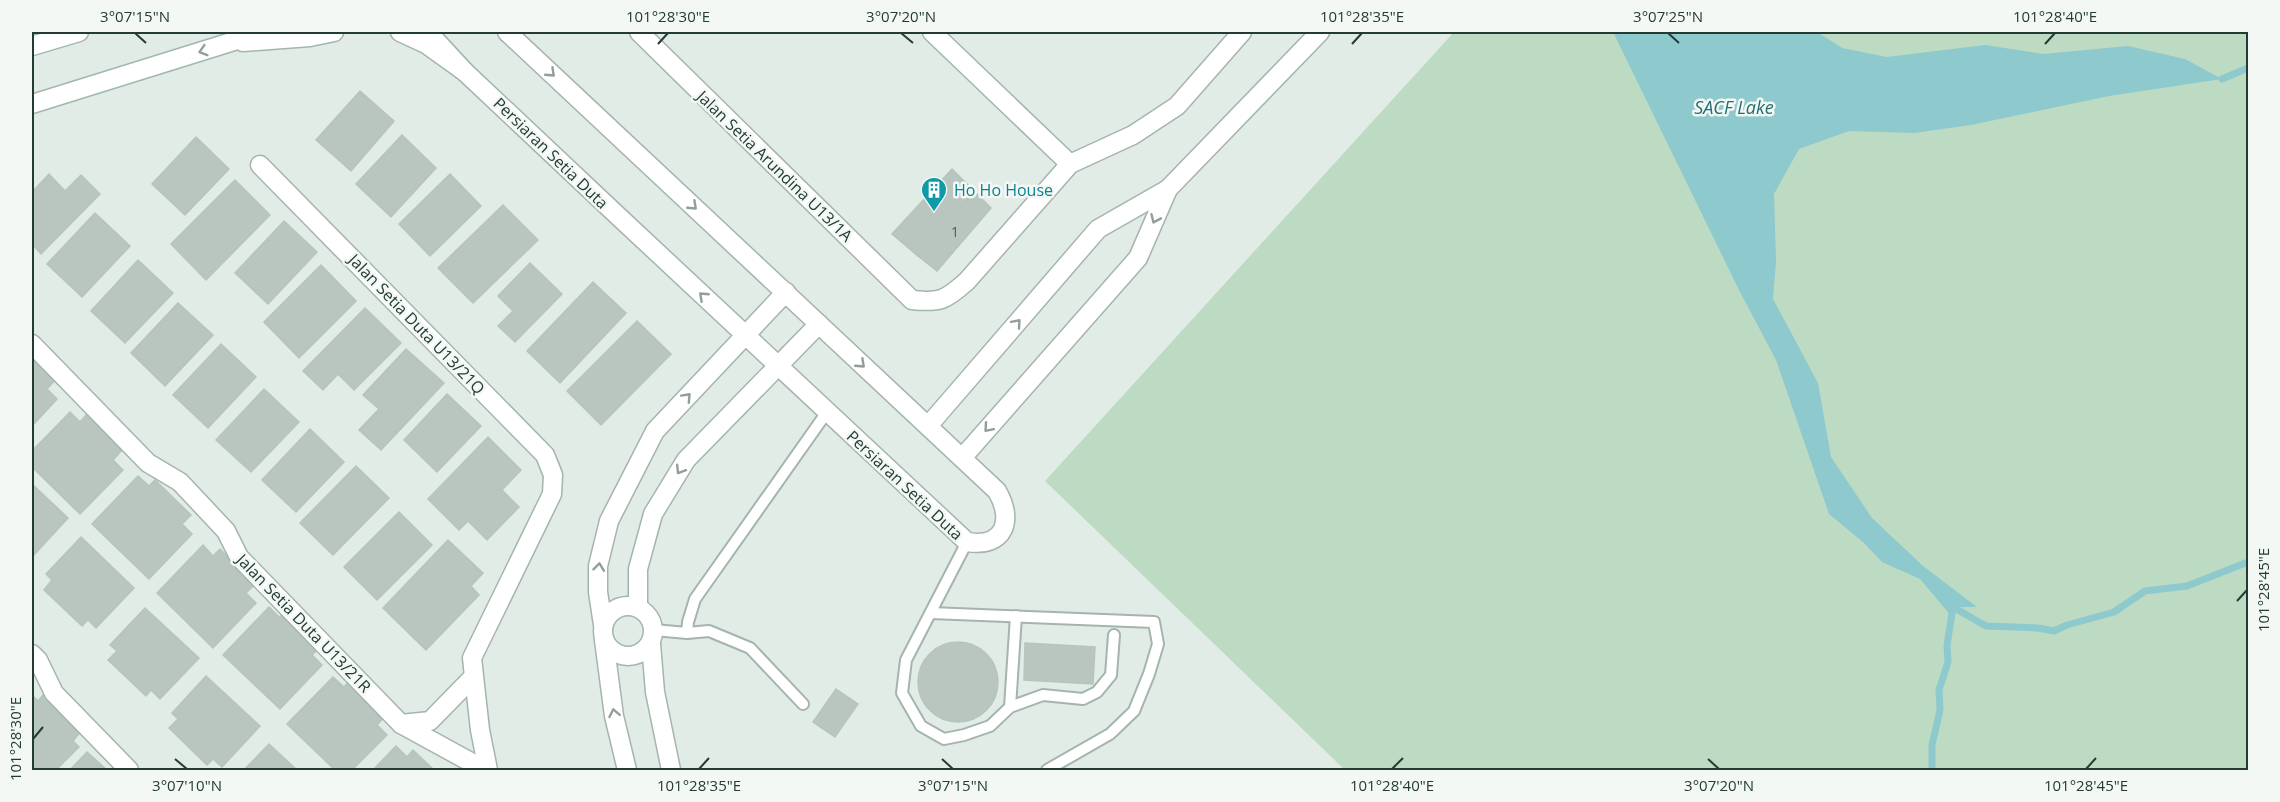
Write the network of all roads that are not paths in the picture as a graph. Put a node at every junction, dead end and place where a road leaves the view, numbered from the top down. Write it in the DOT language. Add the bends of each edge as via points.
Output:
graph roads {
  1 [pos="79,32"];
  2 [pos="259,32"];
  3 [pos="334,32"];
  4 [pos="400,32"];
  5 [pos="428,32"];
  6 [pos="508,32"];
  7 [pos="639,32"];
  8 [pos="932,32"];
  9 [pos="1320,32"];
  10 [pos="1233,35"];
  11 [pos="231,42"];
  12 [pos="32,46"];
  13 [pos="465,72"];
  14 [pos="32,104"];
  15 [pos="1070,164"];
  16 [pos="260,165"];
  17 [pos="1168,189"];
  18 [pos="786,292"];
  19 [pos="819,324"];
  20 [pos="745,336"];
  21 [pos="32,344"];
  22 [pos="777,366"];
  23 [pos="827,412"];
  24 [pos="928,426"];
  25 [pos="962,458"];
  26 [pos="967,542"];
  27 [pos="638,607"];
  28 [pos="931,613"];
  29 [pos="1016,616"];
  30 [pos="603,632"];
  31 [pos="687,633"];
  32 [pos="1114,635"];
  33 [pos="652,637"];
  34 [pos="32,654"];
  35 [pos="473,677"];
  36 [pos="803,704"];
  37 [pos="1010,707"];
  38 [pos="401,724"];
  39 [pos="129,771"];
  40 [pos="486,771"];
  41 [pos="627,771"];
  42 [pos="671,771"];
  43 [pos="1047,771"];
  1 -- 12 [label="street"];
  2 -- 11 [label="street"];
  3 -- 11 [label="street"];
  4 -- 13 [label="street" via="426,44"];
  5 -- 13 [label="street, Persiaran Setia Duta"];
  6 -- 18 [label="street, Persiaran Setia Duta, one-way"];
  7 -- 15 [label="street, Jalan Setia Arundina U13/1A" via="912,300 933,302 951,295"];
  8 -- 15 [label="street"];
  9 -- 17 [label="street"];
  10 -- 15 [label="street" via="1177,106 1133,135"];
  11 -- 14 [label="street, one-way"];
  20 -- 13 [label="street, Persiaran Setia Duta, one-way"];
  16 -- 35 [label="street, Jalan Setia Duta U13/21Q" via="545,455 553,475 552,494 472,658"];
  24 -- 17 [label="street, one-way" via="1098,229"];
  17 -- 25 [label="street, one-way" via="1138,258"];
  18 -- 19 [label="street, Persiaran Setia Duta"];
  18 -- 20 [label="street"];
  19 -- 22 [label="street"];
  19 -- 24 [label="street, Persiaran Setia Duta, one-way"];
  20 -- 22 [label="street, Persiaran Setia Duta"];
  30 -- 20 [label="street, one-way" via="598,566 609,521 655,431"];
  21 -- 38 [label="street, Jalan Setia Duta U13/21R" via="148,463 180,482 226,531 239,557"];
  22 -- 23 [label="street, Persiaran Setia Duta"];
  22 -- 27 [label="street, one-way" via="686,460 653,514 638,569"];
  23 -- 26 [label="street, Persiaran Setia Duta"];
  23 -- 31 [label="lane" via="695,599"];
  24 -- 25 [label="street, Persiaran Setia Duta"];
  25 -- 26 [label="street, Persiaran Setia Duta" via="997,491 1007,515 1004,529 992,541"];
  26 -- 28 [label="lane"];
  27 -- 30 [label="street" via="623,606 610,612"];
  27 -- 33 [label="street" via="650,616"];
  28 -- 29 [label="lane"];
  28 -- 37 [label="lane" via="906,660 902,693 921,726 944,739 964,735 990,726"];
  29 -- 37 [label="lane"];
  29 -- 43 [label="lane" via="1154,621 1158,644 1134,711 1110,734"];
  30 -- 33 [label="street" via="612,652 626,657 640,654"];
  41 -- 30 [label="street, one-way" via="614,716"];
  31 -- 33 [label="lane"];
  31 -- 36 [label="lane" via="710,631 750,648"];
  32 -- 37 [label="lane" via="1111,675 1097,692 1083,699 1043,695"];
  33 -- 42 [label="street" via="655,692"];
  34 -- 39 [label="street" via="54,693"];
  35 -- 38 [label="street" via="430,721"];
  35 -- 40 [label="street"];
  38 -- 40 [label="street, Jalan Setia Duta U13/21R"];
}
